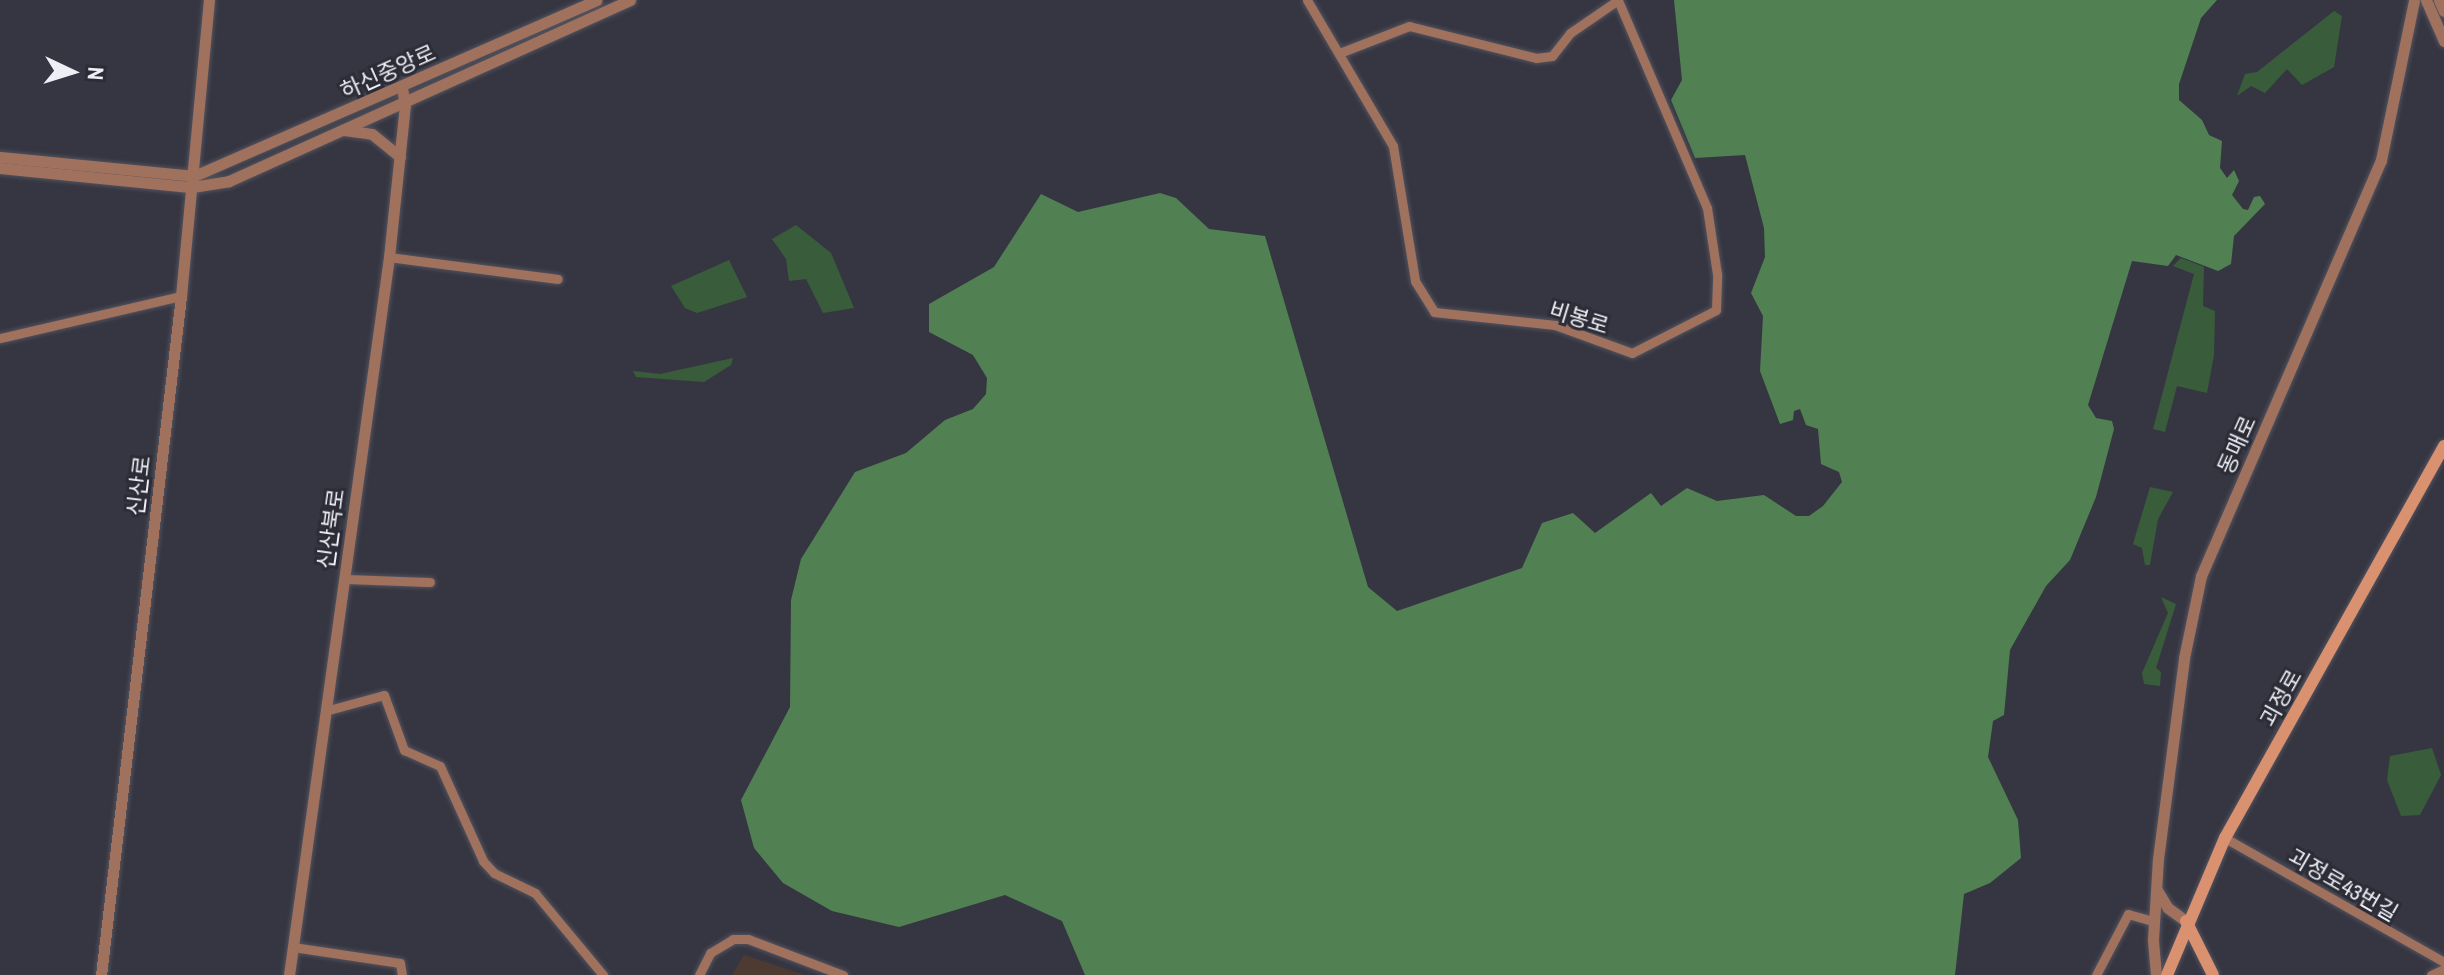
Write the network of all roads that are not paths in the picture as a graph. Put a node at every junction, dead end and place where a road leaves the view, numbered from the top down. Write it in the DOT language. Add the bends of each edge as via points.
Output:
graph roads {
  1 [pos="209,0"];
  2 [pos="596,0"];
  3 [pos="630,0"];
  4 [pos="1307,0"];
  5 [pos="1618,0"];
  6 [pos="2414,0"];
  7 [pos="2426,0"];
  8 [pos="2444,41"];
  9 [pos="1342,52"];
  10 [pos="402,89"];
  11 [pos="405,104"];
  12 [pos="344,130"];
  13 [pos="0,157"];
  14 [pos="400,157"];
  15 [pos="0,168"];
  16 [pos="193,181"];
  17 [pos="389,257"];
  18 [pos="558,279"];
  19 [pos="181,296"];
  20 [pos="0,338"];
  21 [pos="2444,446"];
  22 [pos="344,579"];
  23 [pos="430,582"];
  24 [pos="325,711"];
  25 [pos="2225,838"];
  26 [pos="2157,890"];
  27 [pos="2153,921"];
  28 [pos="2186,921"];
  29 [pos="293,947"];
  30 [pos="2444,962"];
  31 [pos="2444,969"];
  32 [pos="101,975"];
  33 [pos="289,975"];
  34 [pos="402,975"];
  35 [pos="603,975"];
  36 [pos="699,975"];
  37 [pos="843,975"];
  38 [pos="2096,975"];
  39 [pos="2156,975"];
  40 [pos="2167,975"];
  41 [pos="2213,975"];
  42 [pos="2431,975"];
  1 -- 16 [label="street, 신산로"];
  2 -- 10 [label="street, 하신중앙로"];
  3 -- 11 [label="street"];
  4 -- 9 [label="street, 비봉로"];
  5 -- 9 [label="street" via="1570,33 1552,56 1536,58 1409,26"];
  5 -- 9 [label="street, 비봉로" via="1707,208 1717,274 1716,310 1632,353 1555,325 1434,312 1415,281 1393,146"];
  6 -- 26 [label="street, 동매로" via="2381,160 2201,576 2176,717"];
  7 -- 8 [label="street"];
  10 -- 11 [label="street, 신산북로"];
  10 -- 16 [label="street, 하신중앙로"];
  11 -- 12 [label="street"];
  11 -- 14 [label="street, 신산북로"];
  12 -- 14 [label="street" via="372,134"];
  12 -- 16 [label="street" via="229,181"];
  13 -- 16 [label="street"];
  14 -- 17 [label="street, 신산북로"];
  15 -- 16 [label="street"];
  16 -- 19 [label="street, 신산로"];
  17 -- 18 [label="street"];
  17 -- 22 [label="street, 신산북로"];
  19 -- 20 [label="street"];
  19 -- 32 [label="street, 신산로"];
  21 -- 25 [label="main road, 괴정로"];
  22 -- 23 [label="street"];
  22 -- 24 [label="street, 신산북로"];
  24 -- 29 [label="street, 신산북로"];
  24 -- 35 [label="street" via="384,695 404,750 440,766 483,861 494,873 535,893"];
  25 -- 28 [label="main road, 괴정로"];
  25 -- 30 [label="street, 괴정로43번길"];
  26 -- 27 [label="street, 동매로"];
  26 -- 28 [label="street" via="2168,908"];
  27 -- 38 [label="street" via="2128,914"];
  27 -- 39 [label="street, 동매로"];
  28 -- 40 [label="main road, 괴정로"];
  28 -- 41 [label="main road"];
  29 -- 33 [label="street, 신산북로"];
  29 -- 34 [label="street" via="400,963"];
  31 -- 42 [label="street"];
  36 -- 37 [label="street" via="710,953 733,939 748,939"];
}
